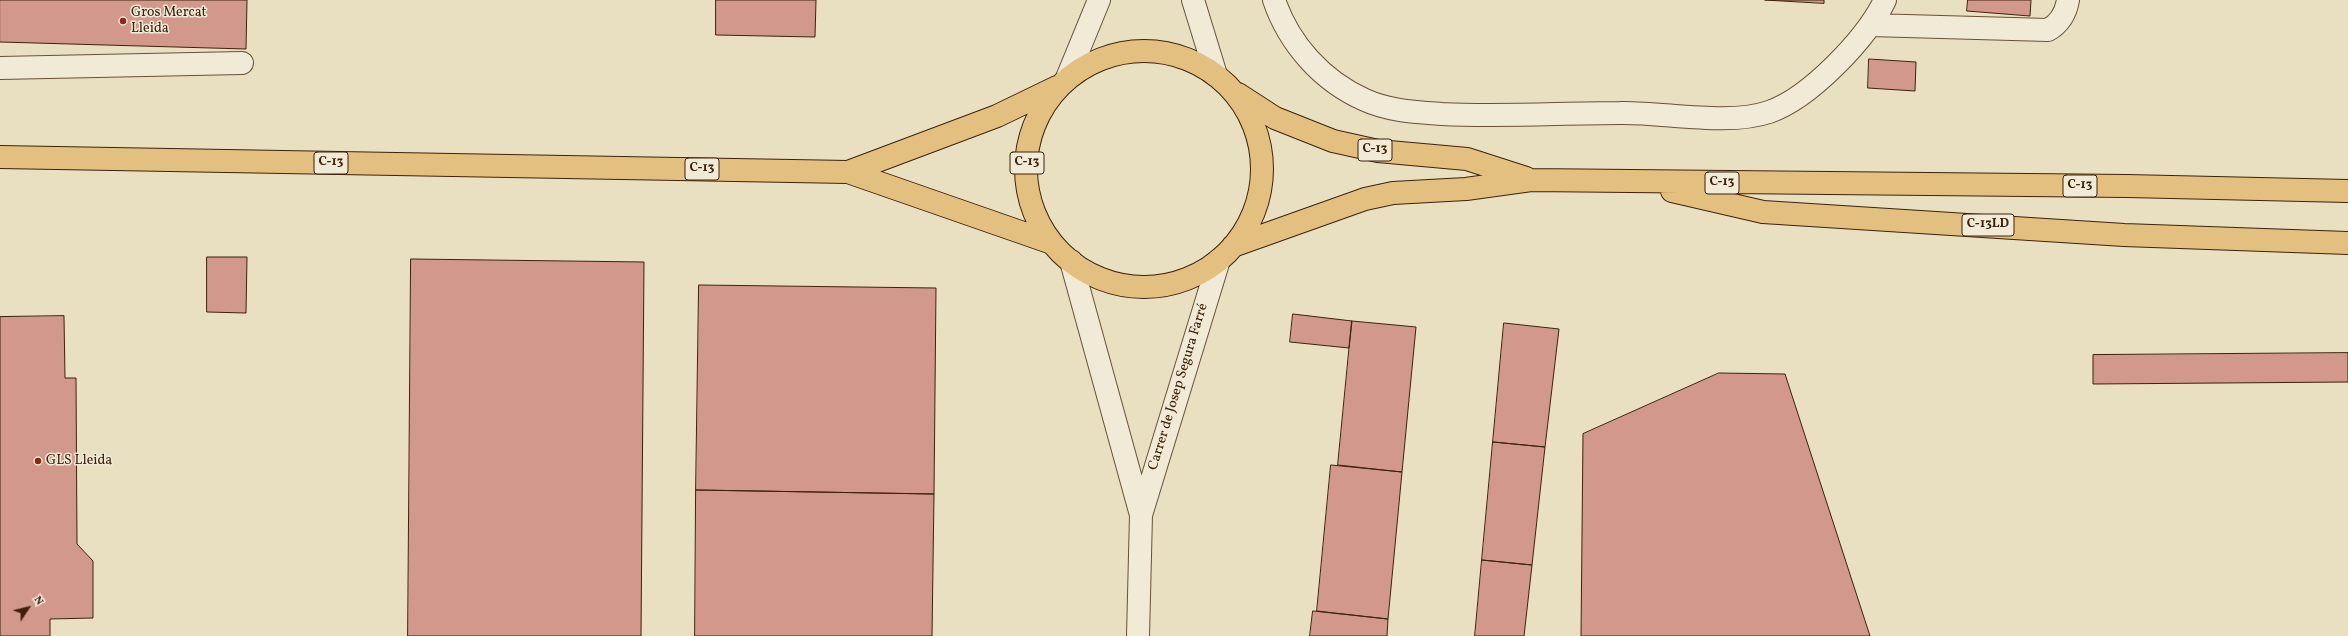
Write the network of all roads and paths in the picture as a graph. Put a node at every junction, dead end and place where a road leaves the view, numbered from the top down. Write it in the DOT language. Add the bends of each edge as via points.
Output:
graph roads {
  1 [pos="1099,0"];
  2 [pos="1193,0"];
  3 [pos="1274,0"];
  4 [pos="1885,0"];
  5 [pos="2068,0"];
  6 [pos="1870,25"];
  7 [pos="242,63"];
  8 [pos="0,68"];
  9 [pos="1223,81"];
  10 [pos="1063,82"];
  11 [pos="0,157"];
  12 [pos="848,172"];
  13 [pos="1531,180"];
  14 [pos="1632,182"];
  15 [pos="2348,191"];
  16 [pos="1052,243"];
  17 [pos="2348,243"];
  18 [pos="1226,253"];
  19 [pos="1071,261"];
  20 [pos="1141,515"];
  21 [pos="1138,636"];
  1 -- 10 [label="street"];
  2 -- 9 [label="street"];
  3 -- 6 [label="street" via="1279,15 1301,51 1348,91 1386,107 1464,115 1621,113 1703,117 1754,116 1784,105 1805,90 1859,42"];
  4 -- 6 [label="street"];
  5 -- 6 [label="street" via="2062,18 2056,26 2048,30"];
  7 -- 8 [label="street"];
  9 -- 10 [label="main road, C-13" via="1182,57 1157,51 1125,52 1094,61"];
  9 -- 13 [label="main road, C-13" via="1275,118 1333,141 1386,152 1467,159"];
  9 -- 18 [label="main road, C-13" via="1245,108 1255,130 1261,154 1257,204 1247,226"];
  10 -- 12 [label="main road, C-13" via="997,116"];
  10 -- 16 [label="main road, C-13" via="1039,114 1028,146 1026,180 1034,214"];
  11 -- 12 [label="main road, C-13"];
  12 -- 16 [label="main road, C-13"];
  13 -- 14 [label="main road, C-13"];
  13 -- 18 [label="main road, C-13" via="1466,189 1386,194 1340,207"];
  14 -- 15 [label="main road, C-13" via="2119,186"];
  14 -- 17 [label="main road, C-13LD" via="1763,212 2124,235"];
  16 -- 19 [label="main road, C-13"];
  18 -- 19 [label="main road, C-13" via="1196,274 1172,284 1145,287 1119,284 1093,275"];
  18 -- 20 [label="street, Carrer de Josep Segura Farré"];
  19 -- 20 [label="street, Carrer de Josep Segura Farré"];
  20 -- 21 [label="street, Carrer de Josep Segura Farré"];
}
